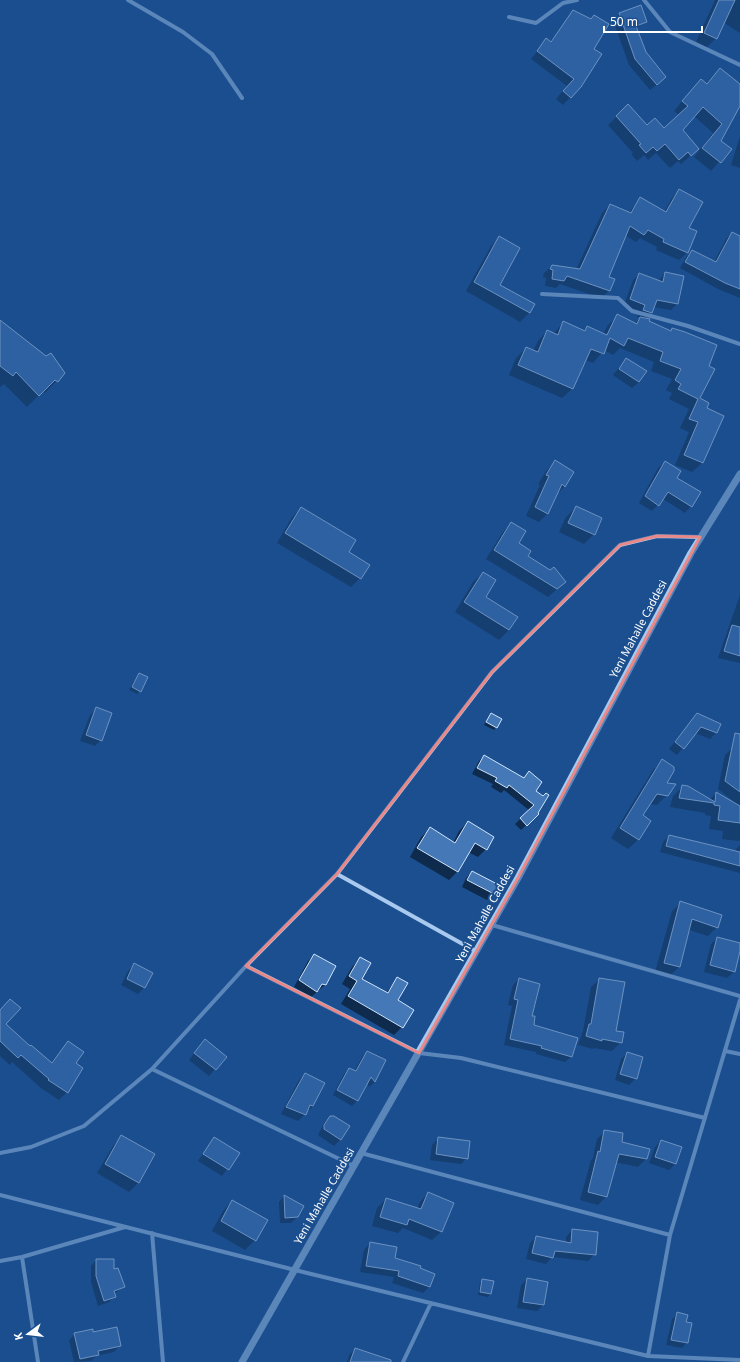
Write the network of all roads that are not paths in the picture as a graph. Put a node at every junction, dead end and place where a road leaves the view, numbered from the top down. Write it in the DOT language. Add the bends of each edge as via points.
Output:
graph roads {
  1 [pos="128,0"];
  2 [pos="577,0"];
  3 [pos="644,0"];
  4 [pos="509,18"];
  5 [pos="740,65"];
  6 [pos="242,98"];
  7 [pos="542,294"];
  8 [pos="740,344"];
  9 [pos="740,474"];
  10 [pos="700,537"];
  11 [pos="337,874"];
  12 [pos="492,924"];
  13 [pos="476,952"];
  14 [pos="246,966"];
  15 [pos="740,996"];
  16 [pos="740,1000"];
  17 [pos="725,1051"];
  18 [pos="419,1053"];
  19 [pos="740,1054"];
  20 [pos="152,1069"];
  21 [pos="705,1118"];
  22 [pos="0,1153"];
  23 [pos="361,1153"];
  24 [pos="354,1166"];
  25 [pos="0,1194"];
  26 [pos="126,1227"];
  27 [pos="152,1234"];
  28 [pos="670,1235"];
  29 [pos="22,1257"];
  30 [pos="0,1261"];
  31 [pos="295,1270"];
  32 [pos="431,1303"];
  33 [pos="648,1356"];
  34 [pos="740,1360"];
  35 [pos="38,1362"];
  36 [pos="163,1362"];
  37 [pos="242,1362"];
  38 [pos="403,1362"];
  1 -- 6 [label="street" via="183,32 212,54"];
  2 -- 4 [label="street" via="563,3 536,22"];
  3 -- 5 [label="street" via="670,32"];
  7 -- 8 [label="street" via="618,298 632,311 688,326"];
  9 -- 10 [label="street, Yeni Mahalle Caddesi"];
  10 -- 11 [label="street" via="657,536 620,545 492,672"];
  10 -- 12 [label="street, Yeni Mahalle Caddesi"];
  11 -- 13 [label="street"];
  11 -- 14 [label="street"];
  12 -- 13 [label="street, Yeni Mahalle Caddesi"];
  12 -- 15 [label="street"];
  13 -- 18 [label="street, Yeni Mahalle Caddesi"];
  14 -- 18 [label="street"];
  14 -- 20 [label="street"];
  16 -- 17 [label="street"];
  17 -- 19 [label="street"];
  17 -- 21 [label="street"];
  18 -- 21 [label="street" via="461,1058"];
  18 -- 23 [label="street, Yeni Mahalle Caddesi"];
  20 -- 22 [label="street" via="84,1126 31,1147"];
  20 -- 24 [label="street"];
  21 -- 28 [label="street"];
  23 -- 24 [label="street, Yeni Mahalle Caddesi"];
  23 -- 28 [label="street"];
  24 -- 31 [label="street, Yeni Mahalle Caddesi"];
  25 -- 26 [label="street"];
  26 -- 27 [label="street"];
  26 -- 29 [label="street"];
  27 -- 31 [label="street"];
  27 -- 36 [label="street"];
  28 -- 33 [label="street"];
  29 -- 30 [label="street"];
  29 -- 35 [label="street"];
  31 -- 32 [label="street"];
  31 -- 37 [label="street, Yeni Mahalle Caddesi"];
  32 -- 33 [label="street"];
  32 -- 38 [label="street"];
  33 -- 34 [label="street"];
}
